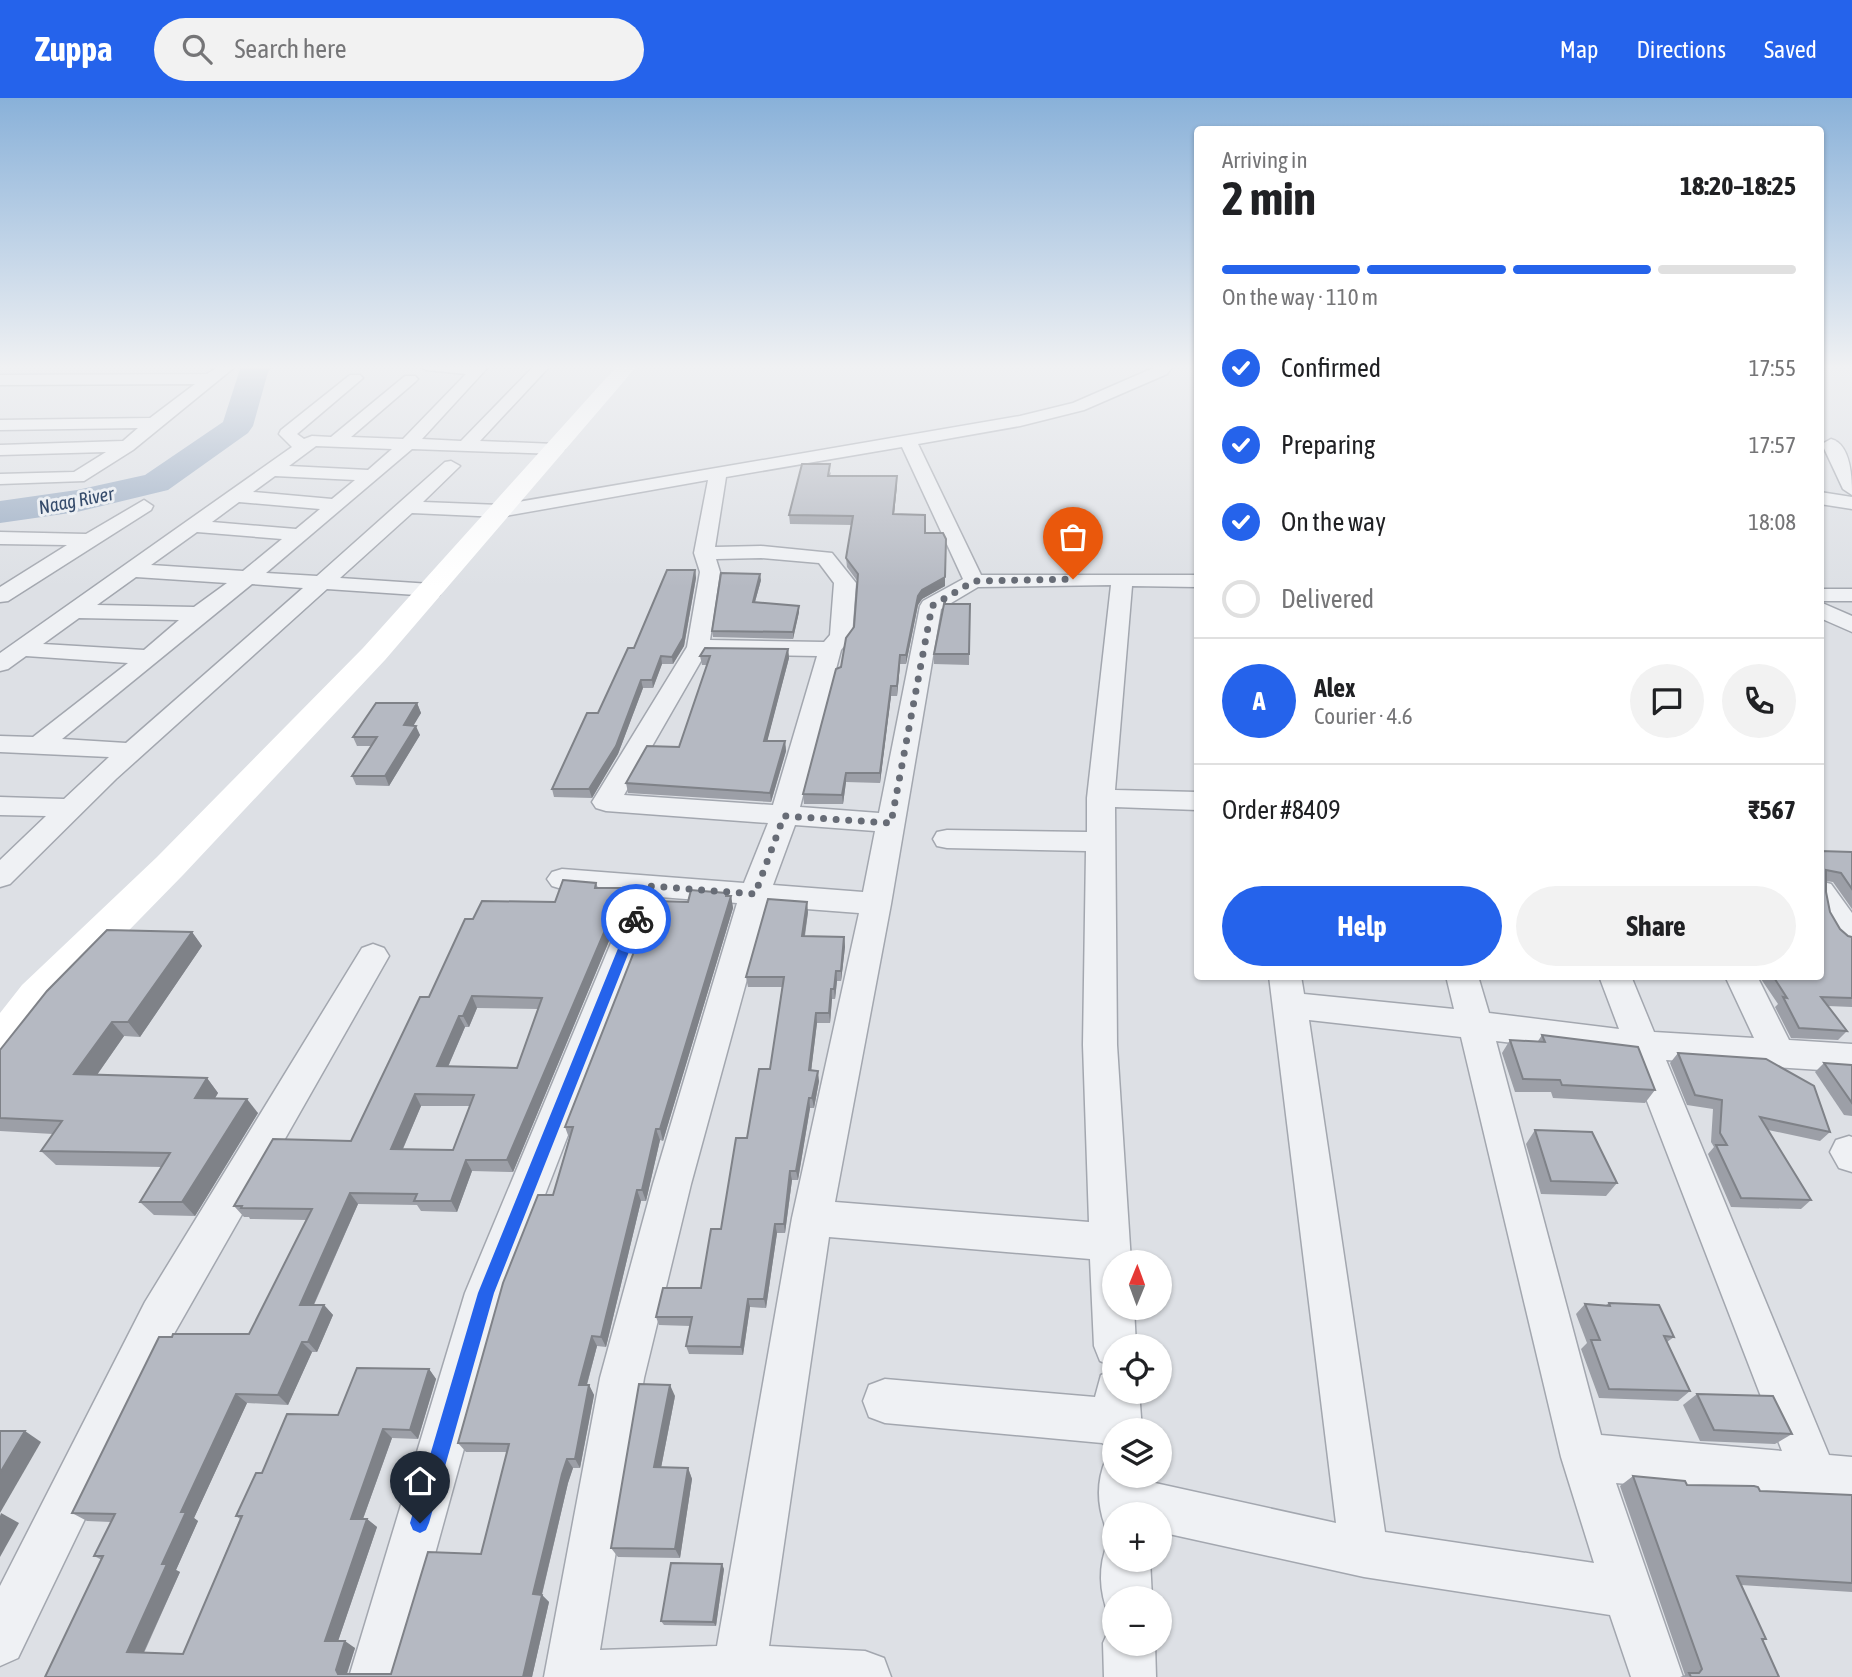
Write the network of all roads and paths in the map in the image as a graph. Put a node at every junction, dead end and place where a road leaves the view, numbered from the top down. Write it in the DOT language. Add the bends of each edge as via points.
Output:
graph roads {
  1 [pos="135,440"];
  2 [pos="294,440"];
  3 [pos="412,440"];
  4 [pos="472,440"];
  5 [pos="563,440"];
  6 [pos="915,440"];
  7 [pos="336,441"];
  8 [pos="908,441"];
  9 [pos="409,443"];
  10 [pos="1831,444"];
  11 [pos="127,446"];
  12 [pos="466,446"];
  13 [pos="303,447"];
  14 [pos="555,449"];
  15 [pos="0,450"];
  16 [pos="451,466"];
  17 [pos="271,470"];
  18 [pos="718,474"];
  19 [pos="372,476"];
  20 [pos="0,479"];
  21 [pos="1852,489"];
  22 [pos="234,496"];
  23 [pos="1824,499"];
  24 [pos="1852,503"];
  25 [pos="337,505"];
  26 [pos="144,506"];
  27 [pos="407,507"];
  28 [pos="500,511"];
  29 [pos="194,526"];
  30 [pos="301,535"];
  31 [pos="0,538"];
  32 [pos="88,540"];
  33 [pos="704,553"];
  34 [pos="0,569"];
  35 [pos="130,570"];
  36 [pos="38,571"];
  37 [pos="246,579"];
  38 [pos="1122,579"];
  39 [pos="974,581"];
  40 [pos="1194,581"];
  41 [pos="321,582"];
  42 [pos="431,590"];
  43 [pos="1824,595"];
  44 [pos="1852,595"];
  45 [pos="0,596"];
  46 [pos="74,611"];
  47 [pos="1824,611"];
  48 [pos="199,614"];
  49 [pos="1852,625"];
  50 [pos="698,647"];
  51 [pos="21,649"];
  52 [pos="830,649"];
  53 [pos="149,657"];
  54 [pos="0,664"];
  55 [pos="0,744"];
  56 [pos="39,745"];
  57 [pos="132,751"];
  58 [pos="1101,799"];
  59 [pos="1194,801"];
  60 [pos="0,806"];
  61 [pos="71,808"];
  62 [pos="784,816"];
  63 [pos="891,823"];
  64 [pos="947,839"];
  65 [pos="1102,842"];
  66 [pos="4,869"];
  67 [pos="562,879"];
  68 [pos="649,886"];
  69 [pos="755,894"];
  70 [pos="1824,897"];
  71 [pos="876,904"];
  72 [pos="1852,936"];
  73 [pos="373,956"];
  74 [pos="1463,980"];
  75 [pos="1617,980"];
  76 [pos="1743,980"];
  77 [pos="1288,991"];
  78 [pos="1475,1025"];
  79 [pos="1643,1045"];
  80 [pos="0,1046"];
  81 [pos="1778,1052"];
  82 [pos="1852,1058"];
  83 [pos="812,1218"];
  84 [pos="1109,1242"];
  85 [pos="1114,1334"];
  86 [pos="885,1401"];
  87 [pos="1118,1414"];
  88 [pos="1584,1457"];
  89 [pos="1834,1478"];
  90 [pos="1123,1496"];
  91 [pos="1364,1553"];
  92 [pos="1628,1593"];
  93 [pos="0,1640"];
  94 [pos="1129,1656"];
  95 [pos="739,1671"];
  96 [pos="570,1676"];
  97 [pos="375,1677"];
  98 [pos="865,1677"];
  99 [pos="1130,1677"];
  100 [pos="1657,1677"];
  1 -- 11 [label="street"];
  2 -- 13 [label="street"];
  3 -- 9 [label="street"];
  4 -- 12 [label="street"];
  5 -- 14 [label="street"];
  6 -- 8 [label="street"];
  7 -- 9 [label="street"];
  7 -- 13 [label="street" via="312,441"];
  8 -- 18 [label="street"];
  8 -- 39 [label="street"];
  9 -- 12 [label="street"];
  9 -- 19 [label="street"];
  10 -- 21 [label="street"];
  11 -- 15 [label="street"];
  11 -- 20 [label="street" via="78,477"];
  12 -- 14 [label="street"];
  13 -- 17 [label="street"];
  14 -- 28 [label="street"];
  16 -- 27 [label="street"];
  17 -- 19 [label="street"];
  17 -- 22 [label="street"];
  18 -- 28 [label="street"];
  18 -- 33 [label="street"];
  19 -- 25 [label="street"];
  22 -- 25 [label="street"];
  22 -- 29 [label="street"];
  23 -- 24 [label="street"];
  25 -- 30 [label="street"];
  26 -- 32 [label="street"];
  27 -- 28 [label="street"];
  27 -- 41 [label="street"];
  28 -- 42 [label="street"];
  29 -- 30 [label="street"];
  29 -- 35 [label="street"];
  30 -- 37 [label="street"];
  31 -- 32 [label="street"];
  32 -- 36 [label="street"];
  33 -- 50 [label="street" via="710,572"];
  33 -- 52 [label="street" via="825,557 845,583 841,636"];
  34 -- 36 [label="street"];
  35 -- 37 [label="street"];
  35 -- 46 [label="street"];
  36 -- 45 [label="street"];
  37 -- 41 [label="street"];
  37 -- 48 [label="street"];
  38 -- 39 [label="street"];
  38 -- 40 [label="street"];
  38 -- 58 [label="street"];
  39 -- 63 [label="street" via="932,606"];
  41 -- 42 [label="street"];
  41 -- 57 [label="street"];
  42 -- 80 [label="street" via="170,866 37,997"];
  43 -- 44 [label="street"];
  46 -- 48 [label="street"];
  46 -- 51 [label="street"];
  47 -- 49 [label="street"];
  48 -- 53 [label="street"];
  50 -- 52 [label="street"];
  50 -- 62 [label="street" via="606,802"];
  51 -- 53 [label="street"];
  51 -- 54 [label="street"];
  52 -- 62 [label="street"];
  53 -- 56 [label="street"];
  55 -- 56 [label="street"];
  56 -- 57 [label="street"];
  57 -- 61 [label="street"];
  58 -- 59 [label="street"];
  58 -- 65 [label="street"];
  60 -- 61 [label="street"];
  61 -- 66 [label="street"];
  62 -- 63 [label="street"];
  62 -- 69 [label="street"];
  63 -- 71 [label="street"];
  64 -- 65 [label="street"];
  65 -- 84 [label="street" via="1100,1045"];
  67 -- 68 [label="street"];
  68 -- 69 [label="street"];
  68 -- 97 [label="street" via="486,1293"];
  69 -- 71 [label="street"];
  69 -- 96 [label="street" via="671,1184 622,1378"];
  70 -- 72 [label="street"];
  71 -- 83 [label="street"];
  73 -- 93 [label="street" via="160,1317"];
  74 -- 78 [label="street"];
  75 -- 79 [label="street"];
  76 -- 81 [label="street"];
  77 -- 78 [label="street" via="1367,1012"];
  77 -- 91 [label="street"];
  78 -- 79 [label="street"];
  78 -- 88 [label="street"];
  79 -- 81 [label="street"];
  79 -- 89 [label="street"];
  81 -- 82 [label="street"];
  83 -- 84 [label="street"];
  83 -- 95 [label="street"];
  84 -- 85 [label="street"];
  86 -- 87 [label="street"];
  88 -- 89 [label="street"];
  88 -- 92 [label="street"];
  90 -- 91 [label="street"];
  91 -- 92 [label="street"];
  92 -- 100 [label="street"];
  94 -- 99 [label="street"];
  95 -- 96 [label="street"];
  95 -- 98 [label="street"];
}
